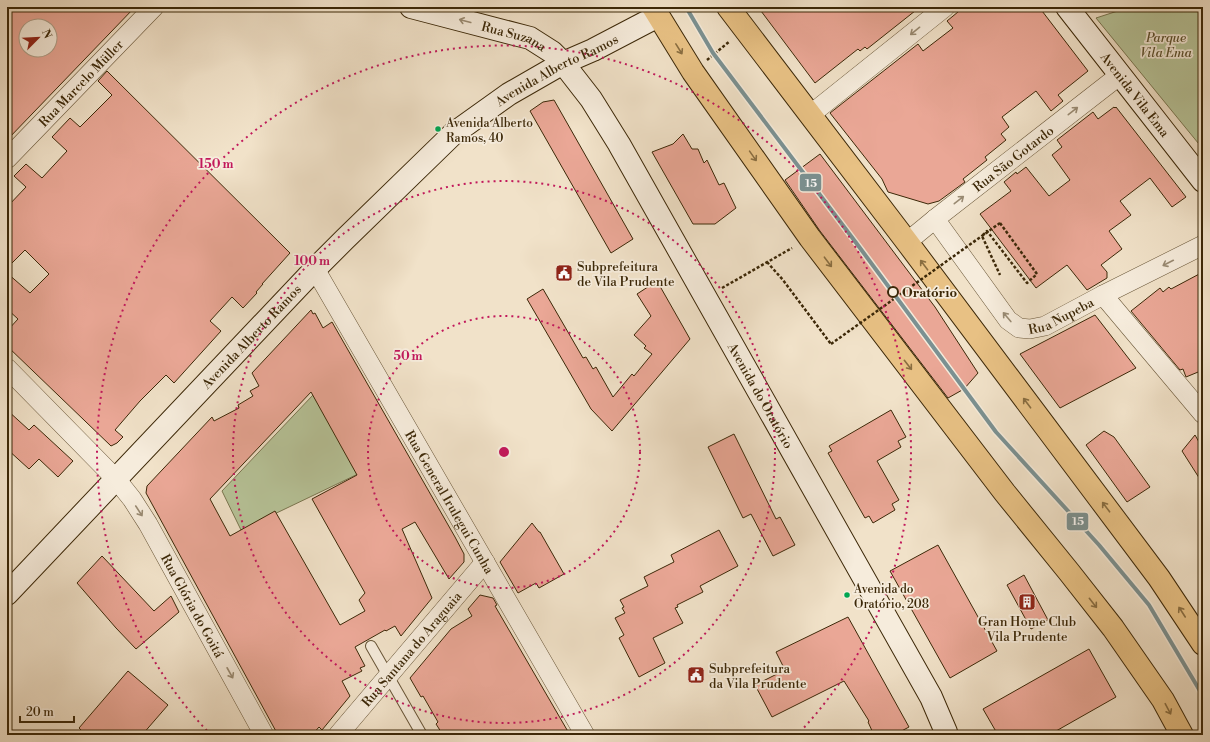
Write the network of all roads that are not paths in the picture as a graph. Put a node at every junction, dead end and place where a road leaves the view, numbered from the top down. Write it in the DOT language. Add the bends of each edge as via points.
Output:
graph roads {
  1 [pos="154,7"];
  2 [pos="411,7"];
  3 [pos="728,7"];
  4 [pos="945,7"];
  5 [pos="1068,7"];
  6 [pos="656,12"];
  7 [pos="564,63"];
  8 [pos="1120,75"];
  9 [pos="810,115"];
  10 [pos="7,159"];
  11 [pos="1203,182"];
  12 [pos="935,219"];
  13 [pos="907,242"];
  14 [pos="1203,246"];
  15 [pos="315,269"];
  16 [pos="1103,295"];
  17 [pos="7,368"];
  18 [pos="1203,414"];
  19 [pos="116,479"];
  20 [pos="485,562"];
  21 [pos="7,594"];
  22 [pos="1203,644"];
  23 [pos="372,646"];
  24 [pos="388,675"];
  25 [pos="947,734"];
  26 [pos="264,735"];
  27 [pos="338,735"];
  28 [pos="422,735"];
  29 [pos="585,735"];
  30 [pos="1182,735"];
  1 -- 10 [label="street, Rua Marcelo Müller"];
  7 -- 2 [label="main road, Rua Suzana, one-way" via="530,38"];
  3 -- 9 [label="main road"];
  4 -- 9 [label="street, one-way"];
  5 -- 8 [label="main road, Avenida Vila Ema"];
  6 -- 7 [label="main road, Avenida Alberto Ramos" via="593,50"];
  6 -- 30 [label="main road, one-way" via="693,72 810,238 1005,493 1113,628 1163,700"];
  7 -- 15 [label="main road, Avenida Alberto Ramos" via="509,94 453,134"];
  7 -- 25 [label="main road, Avenida do Oratório" via="591,99 706,297 927,691"];
  8 -- 11 [label="main road, Avenida Vila Ema"];
  12 -- 8 [label="street, Rua São Gotardo, one-way"];
  9 -- 13 [label="main road"];
  12 -- 13 [label="street, Rua São Gotardo"];
  16 -- 12 [label="street, Rua Nupeba, one-way" via="1045,326 1019,328 1008,320"];
  22 -- 13 [label="main road, one-way" via="1159,578"];
  14 -- 16 [label="street, Rua Nupeba, one-way"];
  15 -- 19 [label="main road, Avenida Alberto Ramos"];
  15 -- 20 [label="street, Rua General Irulegui Cunha"];
  16 -- 18 [label="street"];
  17 -- 19 [label="street, Rua Glória do Goitá"];
  19 -- 21 [label="main road, Avenida Alberto Ramos"];
  19 -- 26 [label="street, Rua Glória do Goitá, one-way" via="148,524"];
  20 -- 24 [label="street, Rua Santana do Araguaia"];
  20 -- 29 [label="street, Rua General Irulegui Cunha"];
  23 -- 24 [label="lane"];
  24 -- 27 [label="street, Rua Santana do Araguaia"];
  24 -- 28 [label="lane"];
}
